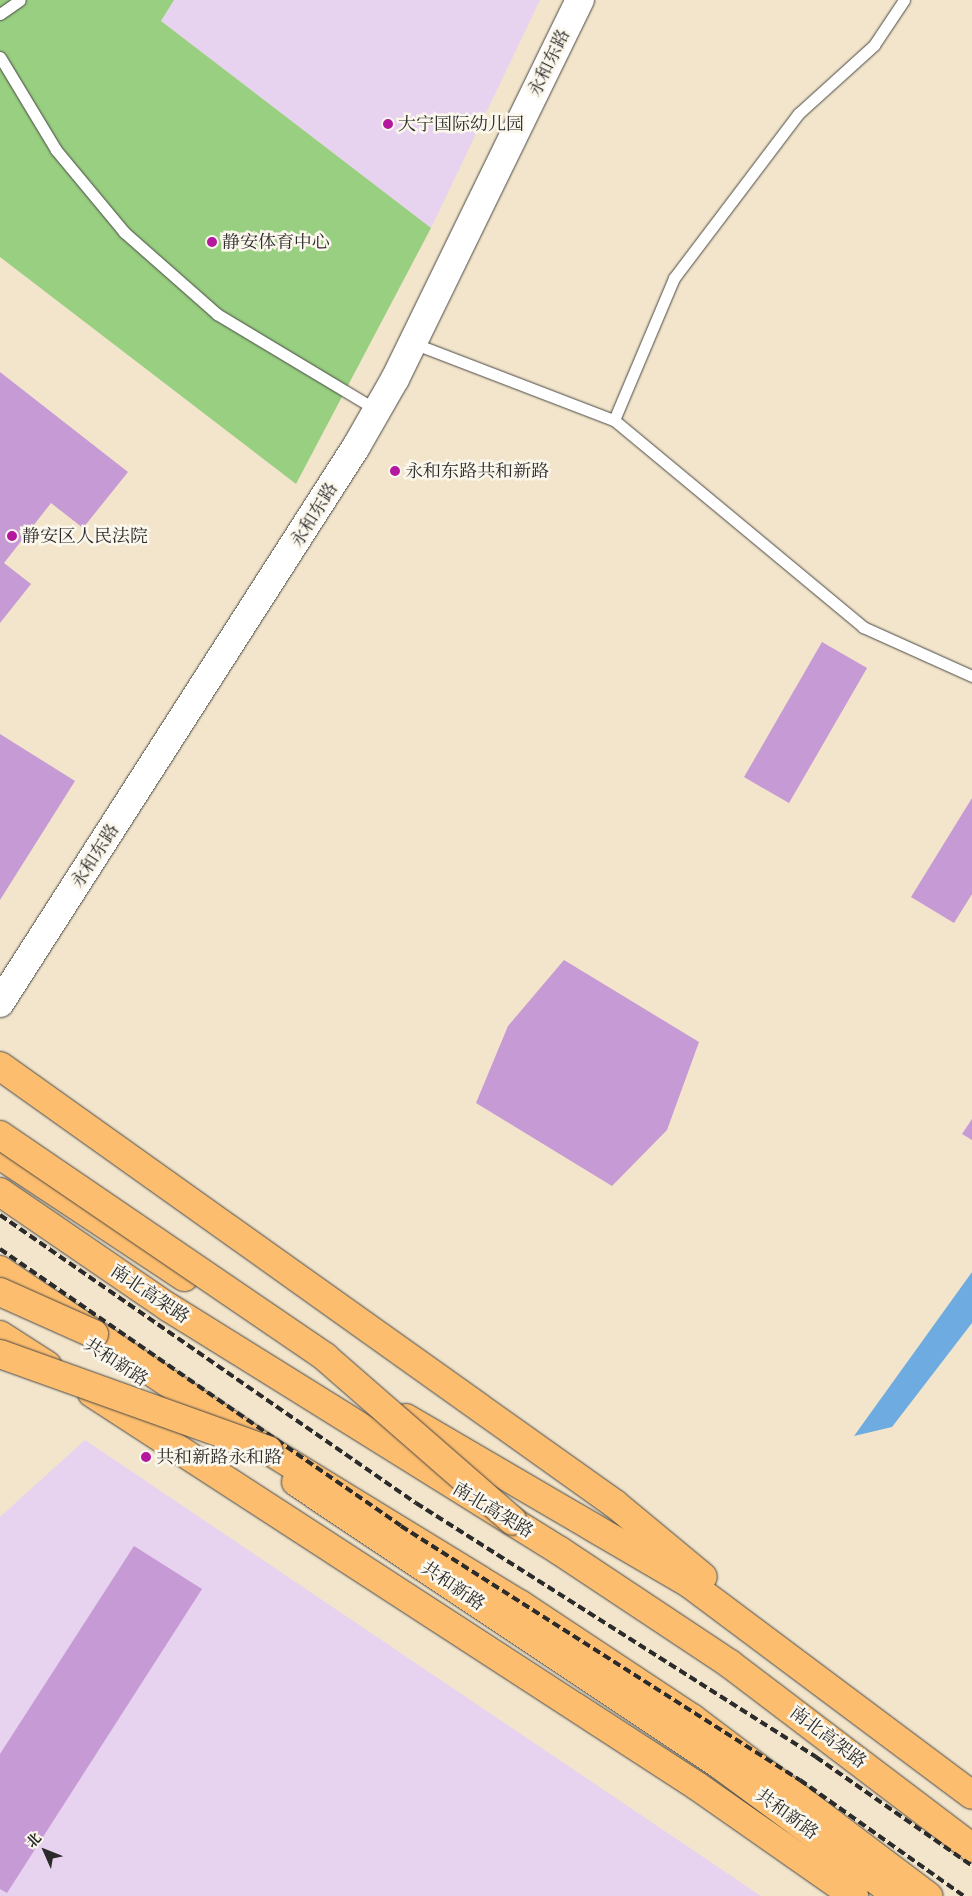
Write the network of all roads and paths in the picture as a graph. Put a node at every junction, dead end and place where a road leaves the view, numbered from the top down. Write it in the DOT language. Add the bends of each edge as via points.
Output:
graph roads {
  1 [pos="20,0"];
  2 [pos="580,0"];
  3 [pos="904,0"];
  4 [pos="0,14"];
  5 [pos="0,57"];
  6 [pos="413,343"];
  7 [pos="377,410"];
  8 [pos="614,420"];
  9 [pos="972,676"];
  10 [pos="0,1003"];
  11 [pos="0,1066"];
  12 [pos="0,1135"];
  13 [pos="0,1155"];
  14 [pos="0,1192"];
  15 [pos="0,1270"];
  16 [pos="0,1288"];
  17 [pos="0,1292"];
  18 [pos="94,1334"];
  19 [pos="0,1335"];
  20 [pos="0,1354"];
  21 [pos="268,1450"];
  22 [pos="513,1521"];
  23 [pos="780,1648"];
  24 [pos="972,1795"];
  25 [pos="972,1848"];
  26 [pos="854,1896"];
  27 [pos="898,1896"];
  28 [pos="928,1896"];
  1 -- 4 [label="lane"];
  2 -- 6 [label="street, 永和东路"];
  3 -- 8 [label="lane" via="874,45 798,114 674,278"];
  5 -- 7 [label="lane" via="56,150 124,232 217,314"];
  6 -- 7 [label="street, 永和东路"];
  6 -- 8 [label="lane"];
  7 -- 10 [label="street, 永和东路"];
  8 -- 9 [label="lane" via="863,627"];
  11 -- 23 [label="main road" via="257,1245 615,1504 721,1591"];
  12 -- 22 [label="main road, bridge" via="325,1357"];
  13 -- 23 [label="main road" via="334,1376 690,1584"];
  14 -- 22 [label="main road, 南北高架路, bridge" via="176,1312"];
  15 -- 18 [label="main road, bridge"];
  16 -- 27 [label="main road, 共和新路" via="720,1765"];
  17 -- 18 [label="main road, bridge"];
  18 -- 21 [label="main road, bridge"];
  19 -- 26 [label="main road, 共和新路" via="697,1786"];
  20 -- 21 [label="main road, bridge"];
  21 -- 28 [label="main road" via="521,1605 692,1718"];
  22 -- 25 [label="main road, 南北高架路" via="730,1664"];
  23 -- 24 [label="main road"];
}
